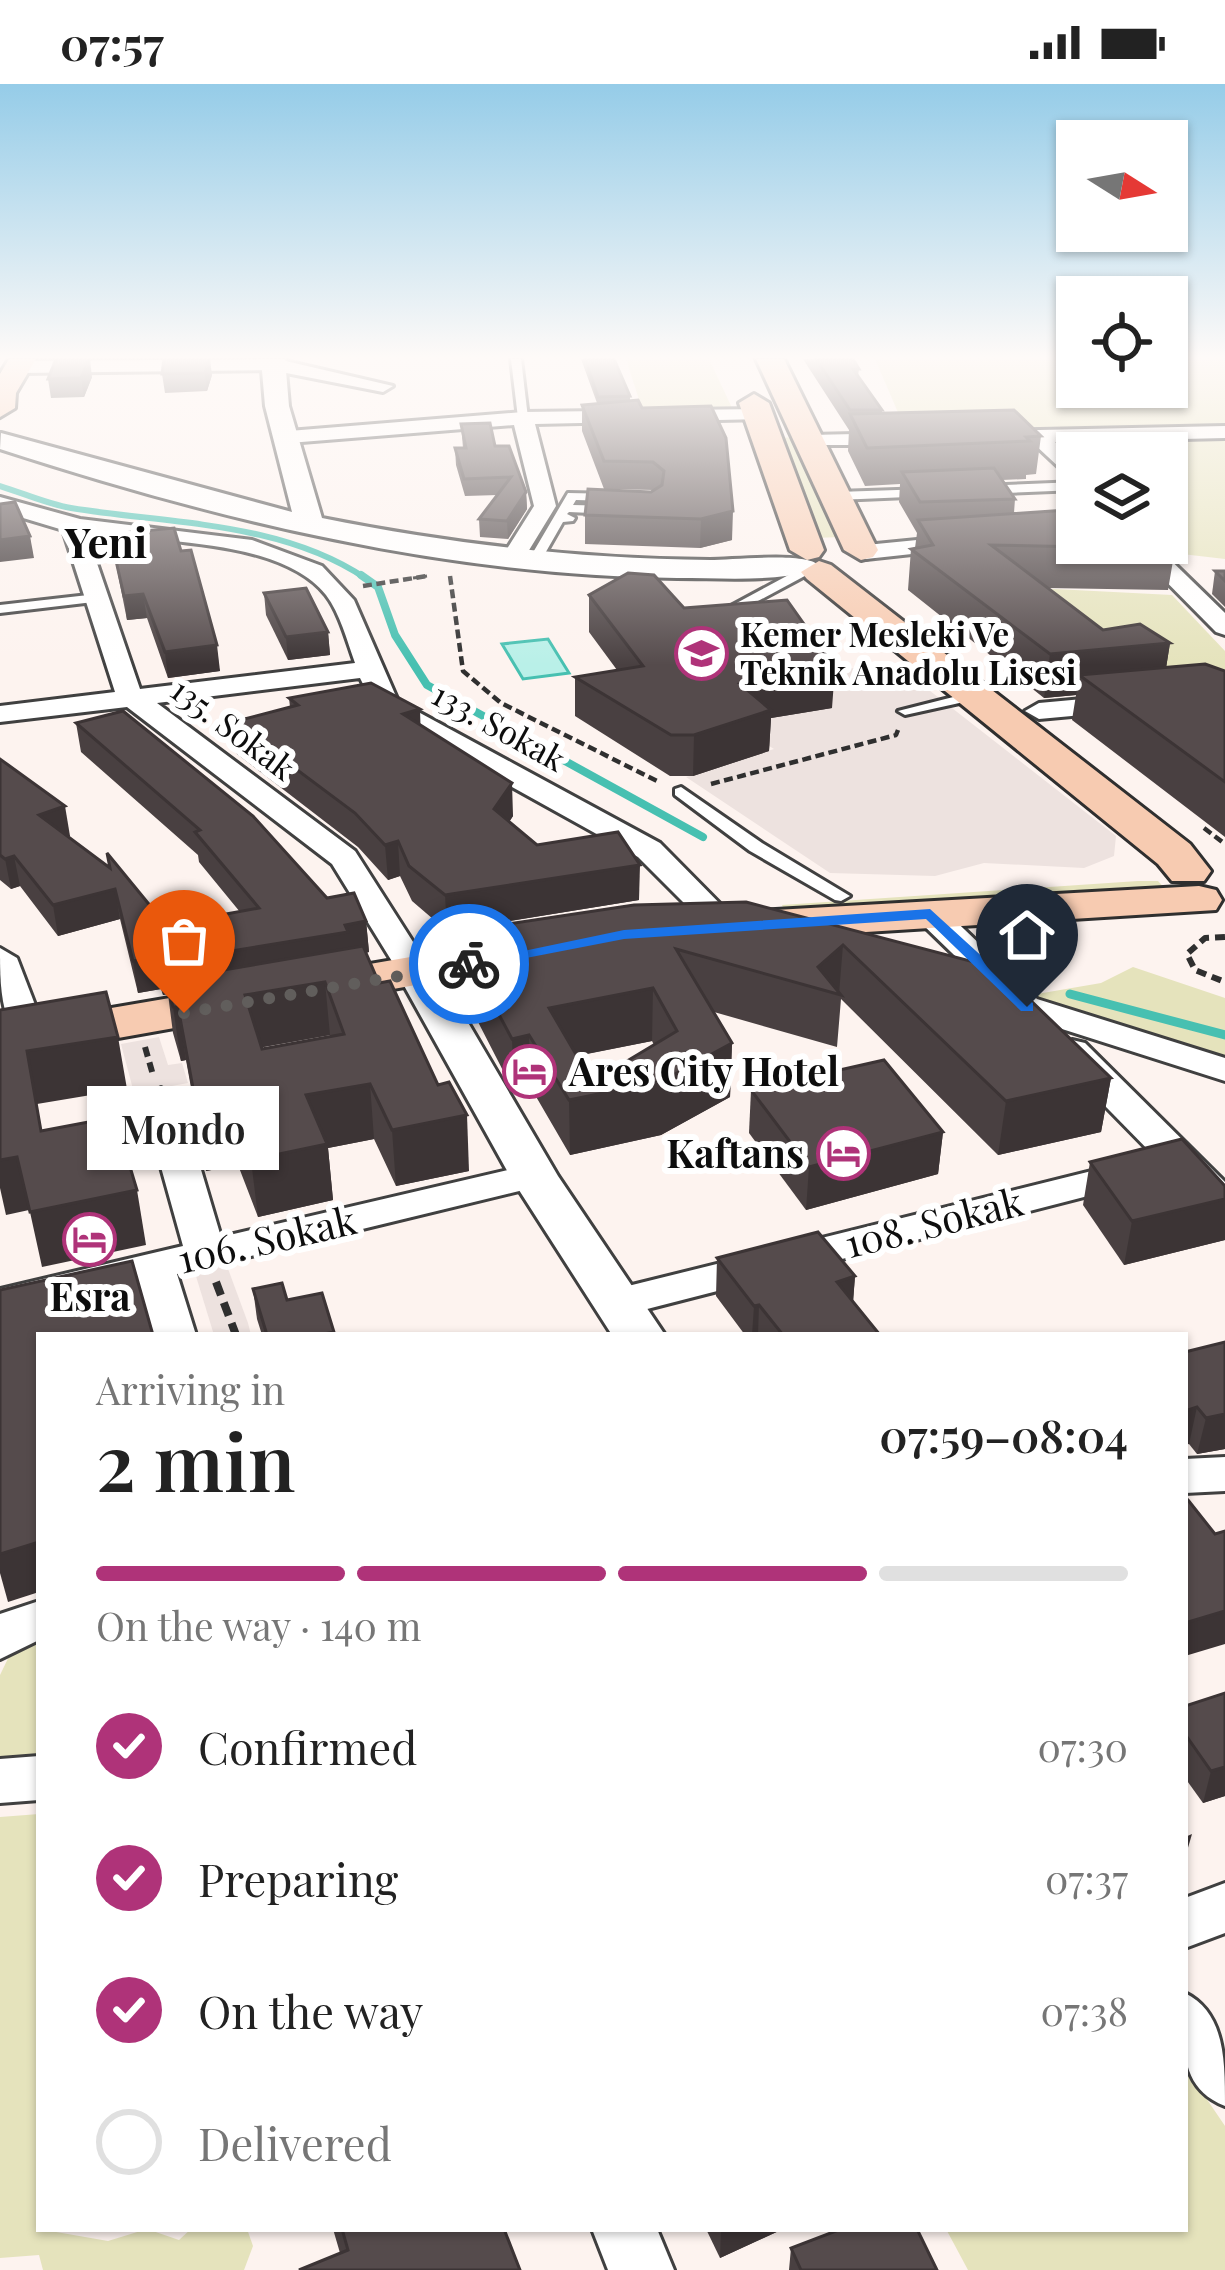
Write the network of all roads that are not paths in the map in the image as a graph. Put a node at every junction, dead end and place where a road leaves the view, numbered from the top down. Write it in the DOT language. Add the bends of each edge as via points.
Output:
graph roads {
  1 [pos="0,461"];
  2 [pos="295,461"];
  3 [pos="534,461"];
  4 [pos="774,461"];
  5 [pos="820,461"];
  6 [pos="56,462"];
  7 [pos="1056,488"];
  8 [pos="961,491"];
  9 [pos="938,492"];
  10 [pos="837,496"];
  11 [pos="0,504"];
  12 [pos="631,504"];
  13 [pos="562,513"];
  14 [pos="598,519"];
  15 [pos="309,522"];
  16 [pos="73,525"];
  17 [pos="1002,541"];
  18 [pos="865,557"];
  19 [pos="523,561"];
  20 [pos="809,564"];
  21 [pos="1157,564"];
  22 [pos="1181,564"];
  23 [pos="1203,572"];
  24 [pos="97,598"];
  25 [pos="0,609"];
  26 [pos="705,626"];
  27 [pos="1225,627"];
  28 [pos="365,670"];
  29 [pos="1225,694"];
  30 [pos="129,695"];
  31 [pos="977,695"];
  32 [pos="905,711"];
  33 [pos="1039,711"];
  34 [pos="0,714"];
  35 [pos="681,792"];
  36 [pos="1210,888"];
  37 [pos="841,896"];
  38 [pos="930,914"];
  39 [pos="718,916"];
  40 [pos="654,922"];
  41 [pos="578,933"];
  42 [pos="0,958"];
  43 [pos="411,964"];
  44 [pos="1027,1007"];
  45 [pos="8,1030"];
  46 [pos="1225,1070"];
  47 [pos="160,1099"];
  48 [pos="1182,1160"];
  49 [pos="533,1176"];
  50 [pos="1225,1204"];
  51 [pos="206,1254"];
  52 [pos="154,1266"];
  53 [pos="0,1303"];
  54 [pos="627,1319"];
  55 [pos="174,1332"];
  56 [pos="1225,1474"];
  57 [pos="1188,1476"];
  58 [pos="36,1621"];
  59 [pos="0,1639"];
  60 [pos="36,1778"];
  61 [pos="0,1781"];
  62 [pos="1225,1908"];
  63 [pos="1188,1922"];
  64 [pos="1188,2025"];
  65 [pos="1225,2077"];
  66 [pos="625,2232"];
  67 [pos="641,2270"];
  1 -- 6 [label="street"];
  2 -- 15 [label="street"];
  3 -- 19 [label="street" via="545,506"];
  4 -- 20 [label="main road"];
  5 -- 10 [label="main road"];
  6 -- 15 [label="street"];
  7 -- 8 [label="lane"];
  9 -- 10 [label="lane"];
  10 -- 18 [label="main road"];
  11 -- 16 [label="street, 133. Sokak"];
  12 -- 13 [label="lane"];
  13 -- 14 [label="lane"];
  13 -- 19 [label="lane"];
  15 -- 19 [label="street"];
  16 -- 24 [label="street, 135. Sokak"];
  16 -- 28 [label="street, 133. Sokak" via="266,550 296,562 336,591"];
  17 -- 18 [label="street"];
  18 -- 20 [label="main road"];
  18 -- 33 [label="main road" via="887,591"];
  19 -- 20 [label="street" via="765,570"];
  20 -- 26 [label="lane"];
  20 -- 31 [label="main road"];
  21 -- 27 [label="street"];
  22 -- 23 [label="street"];
  24 -- 25 [label="lane"];
  24 -- 30 [label="street, 135. Sokak"];
  28 -- 30 [label="street"];
  28 -- 39 [label="street, 133. Sokak" via="387,706 649,850"];
  29 -- 33 [label="street"];
  30 -- 34 [label="street"];
  30 -- 43 [label="street, 135. Sokak" via="344,858"];
  31 -- 32 [label="lane"];
  31 -- 36 [label="main road"];
  33 -- 36 [label="main road"];
  35 -- 37 [label="lane"];
  36 -- 37 [label="main road" via="1155,873"];
  36 -- 38 [label="main road"];
  37 -- 39 [label="main road"];
  38 -- 39 [label="main road"];
  38 -- 44 [label="street"];
  39 -- 40 [label="main road"];
  41 -- 43 [label="main road"];
  42 -- 45 [label="street"];
  43 -- 45 [label="main road"];
  43 -- 45 [label="main road" via="137,1021"];
  43 -- 49 [label="street"];
  44 -- 46 [label="street"];
  44 -- 48 [label="street"];
  47 -- 51 [label="street"];
  48 -- 50 [label="street"];
  48 -- 54 [label="street, 108. Sokak"];
  49 -- 51 [label="street, 106. Sokak"];
  49 -- 54 [label="street"];
  51 -- 52 [label="street, 106. Sokak"];
  52 -- 53 [label="street, 106. Sokak"];
  52 -- 55 [label="street"];
  56 -- 57 [label="street"];
  58 -- 59 [label="street"];
  60 -- 61 [label="street"];
  62 -- 63 [label="street"];
  64 -- 65 [label="street"];
  66 -- 67 [label="street"];
}
